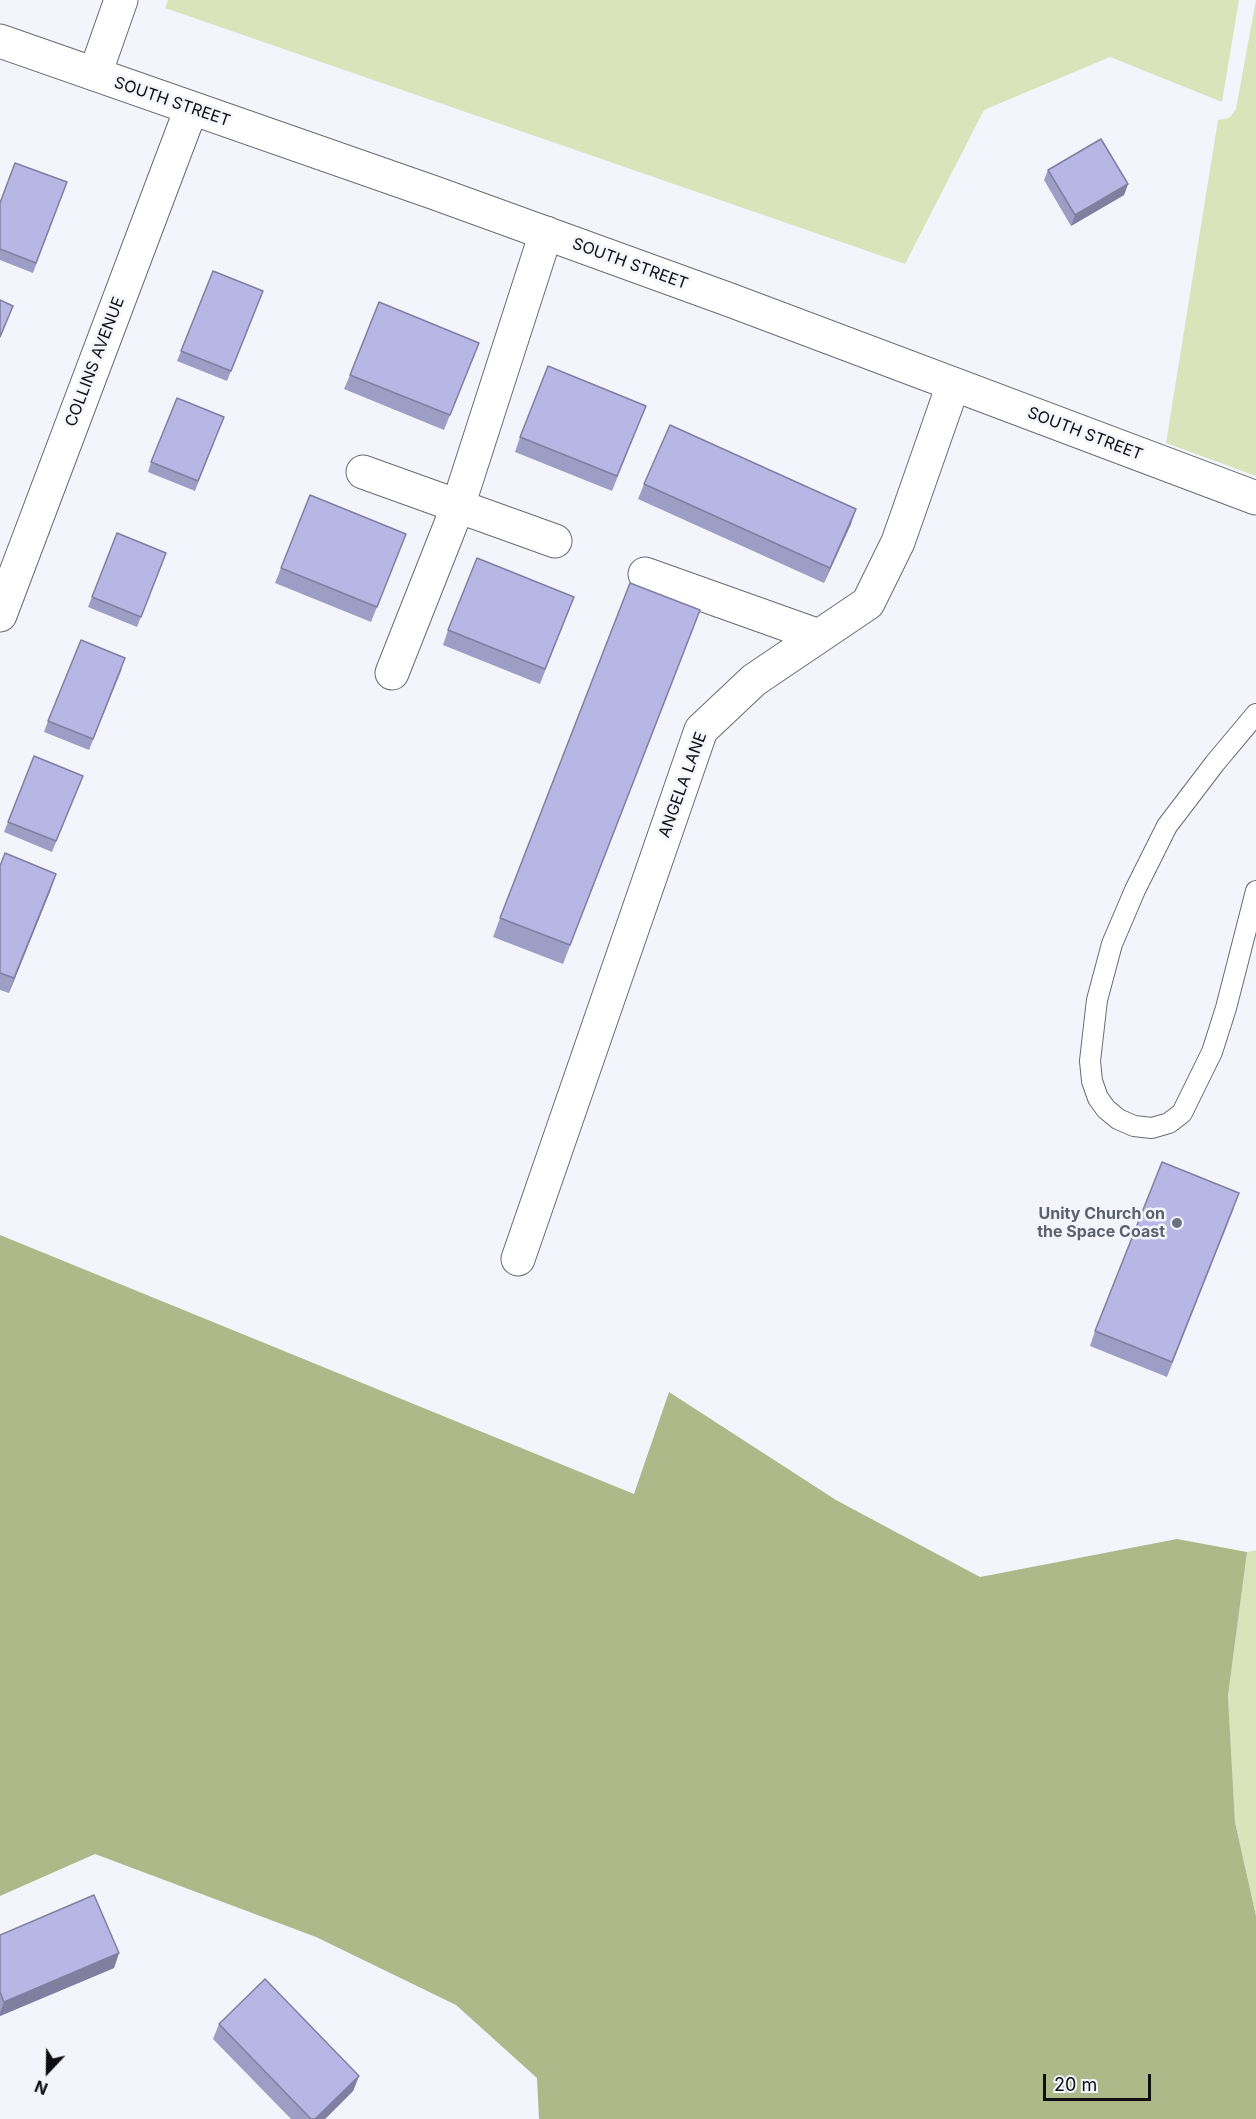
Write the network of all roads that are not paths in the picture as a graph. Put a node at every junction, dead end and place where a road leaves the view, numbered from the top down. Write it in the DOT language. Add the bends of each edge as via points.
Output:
graph roads {
  1 [pos="121,0"];
  2 [pos="0,41"];
  3 [pos="95,74"];
  4 [pos="191,109"];
  5 [pos="546,233"];
  6 [pos="953,385"];
  7 [pos="363,472"];
  8 [pos="1256,498"];
  9 [pos="458,506"];
  10 [pos="555,541"];
  11 [pos="645,574"];
  12 [pos="0,615"];
  13 [pos="819,636"];
  14 [pos="392,673"];
  15 [pos="1256,714"];
  16 [pos="1256,891"];
  17 [pos="518,1259"];
  1 -- 3 [label="street"];
  2 -- 3 [label="street, SOUTH STREET"];
  3 -- 4 [label="street, SOUTH STREET"];
  4 -- 5 [label="street, SOUTH STREET"];
  4 -- 12 [label="street, COLLINS AVENUE"];
  5 -- 6 [label="street, SOUTH STREET"];
  5 -- 9 [label="street"];
  6 -- 8 [label="street, SOUTH STREET"];
  6 -- 13 [label="street, ANGELA LANE" via="898,542 868,603"];
  7 -- 9 [label="street"];
  9 -- 10 [label="street"];
  9 -- 14 [label="street"];
  11 -- 13 [label="street"];
  13 -- 17 [label="street, ANGELA LANE" via="754,680 701,730"];
  15 -- 16 [label="lane" via="1167,826 1113,944 1097,999 1090,1061 1098,1098 1118,1119 1152,1128 1169,1123 1182,1113 1215,1041"];
}
